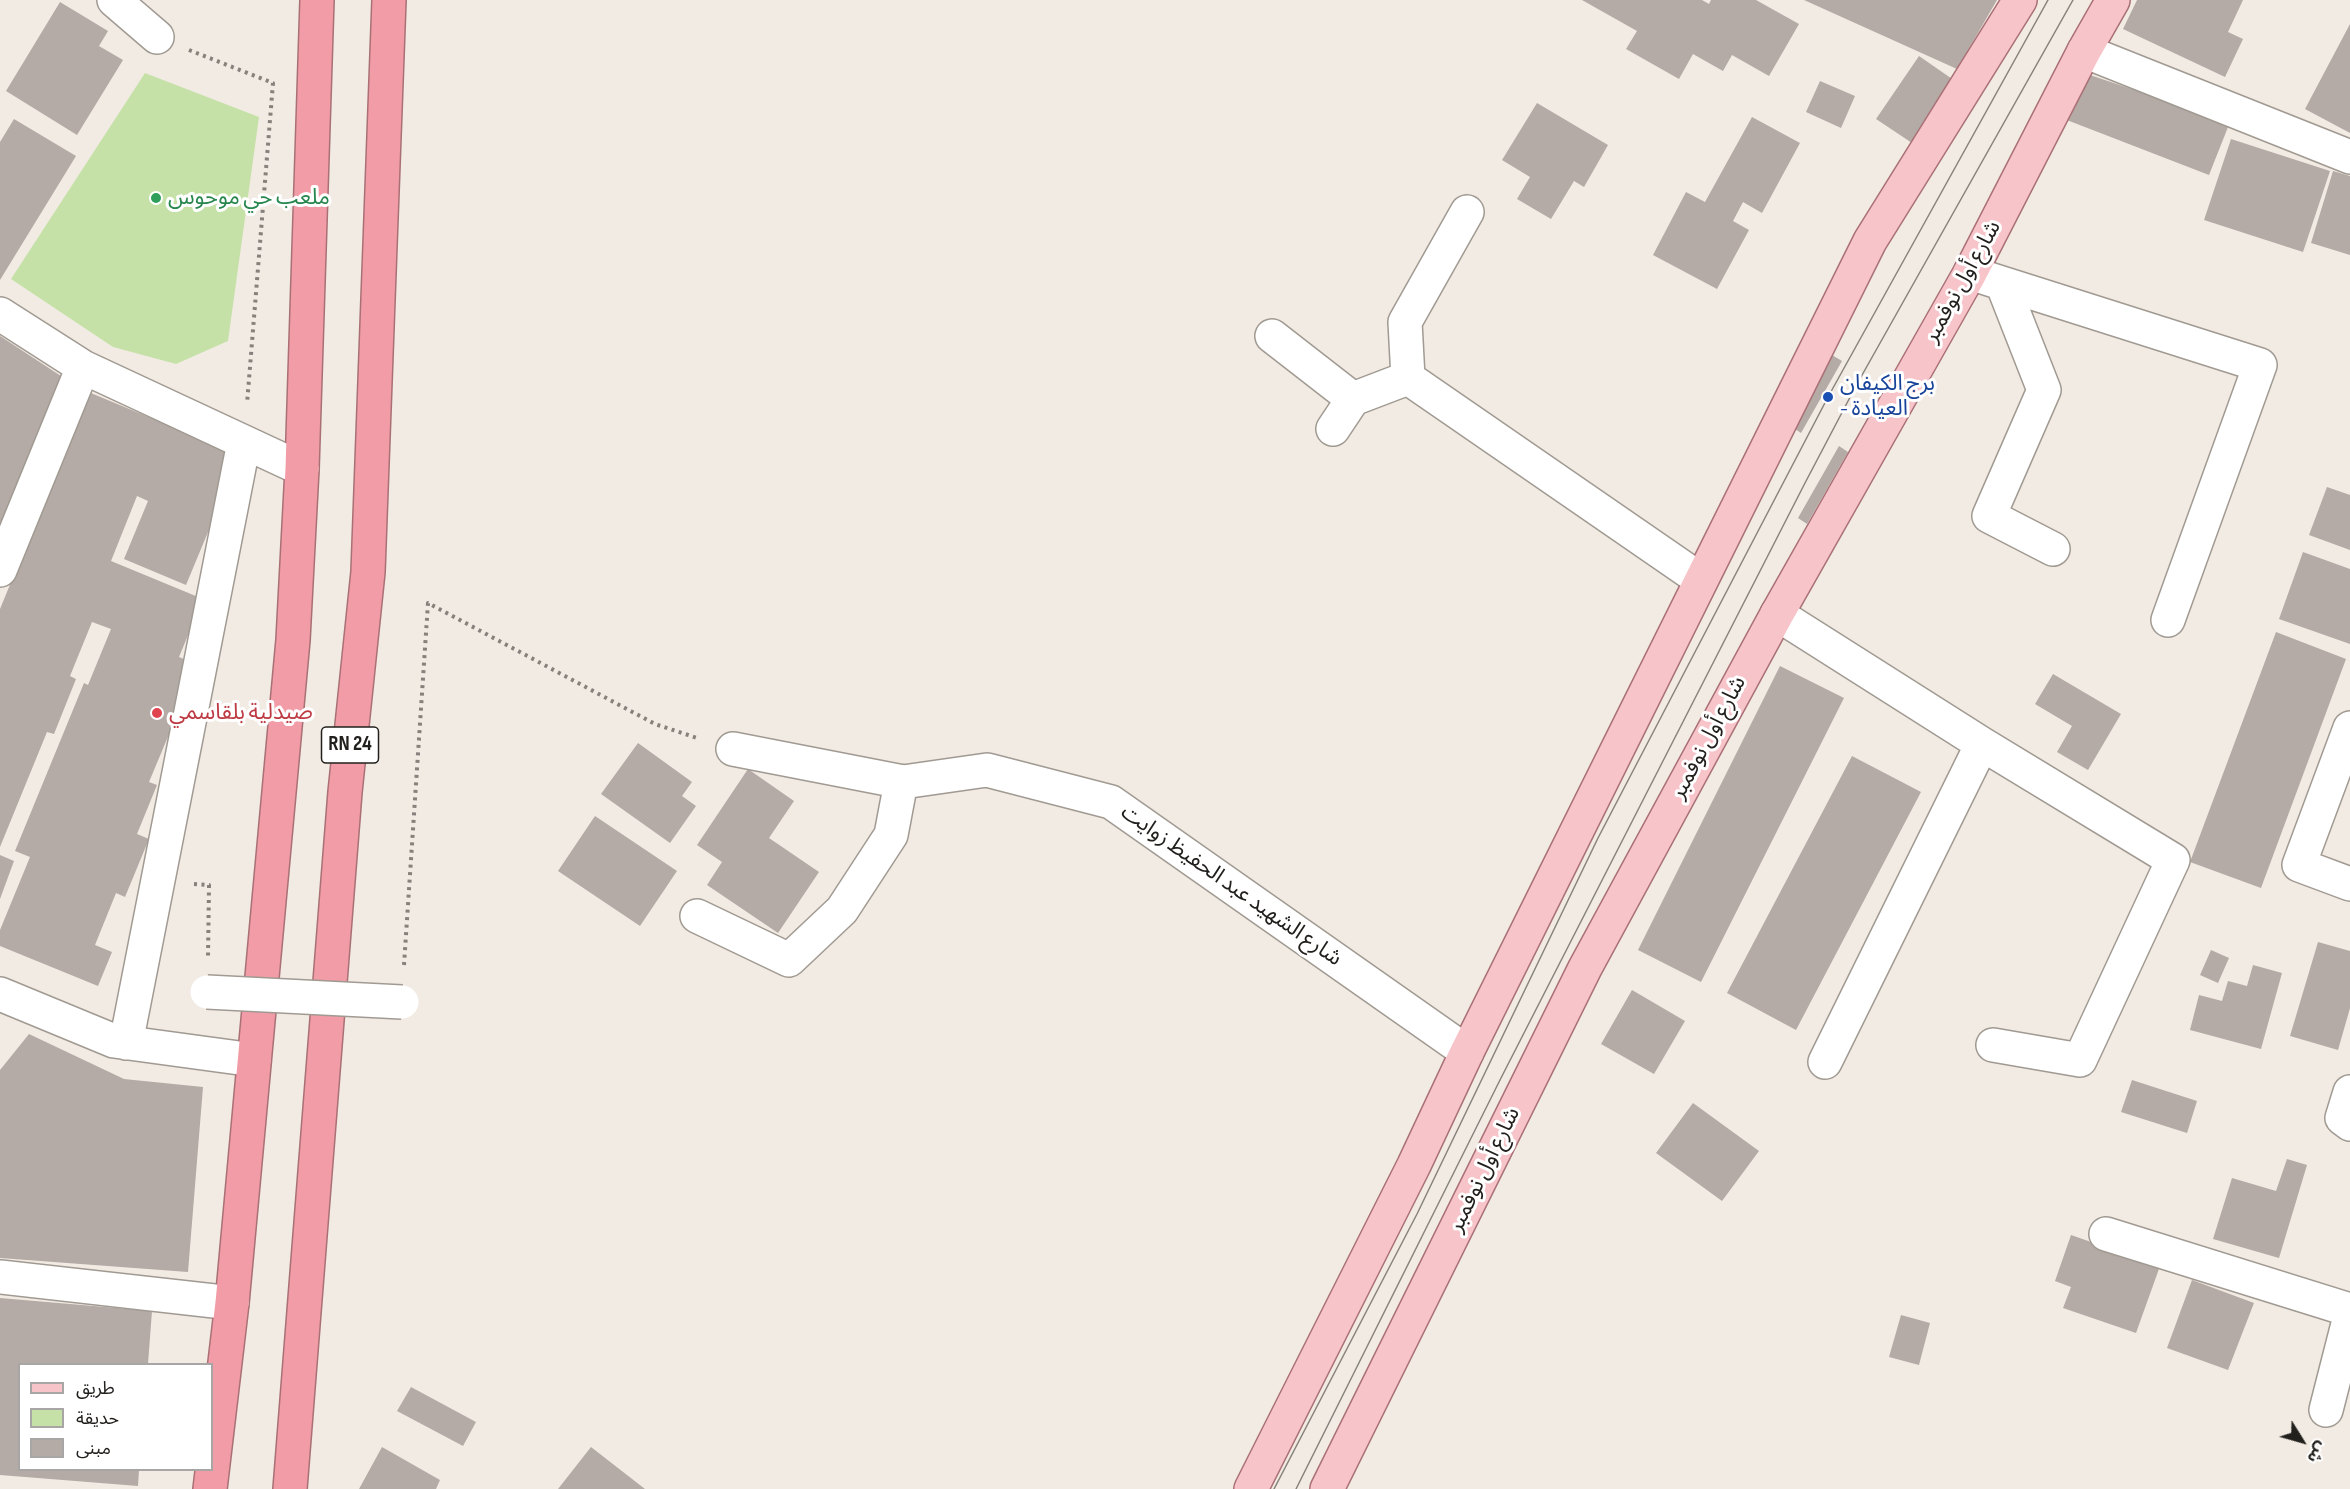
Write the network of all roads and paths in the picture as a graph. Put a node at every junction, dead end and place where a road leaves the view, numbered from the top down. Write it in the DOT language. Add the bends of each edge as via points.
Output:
graph roads {
  1 [pos="114,0"];
  2 [pos="317,0"];
  3 [pos="389,0"];
  4 [pos="2020,0"];
  5 [pos="2114,0"];
  6 [pos="158,37"];
  7 [pos="2084,51"];
  8 [pos="2350,157"];
  9 [pos="1467,212"];
  10 [pos="1970,273"];
  11 [pos="2002,283"];
  12 [pos="0,314"];
  13 [pos="1272,336"];
  14 [pos="83,367"];
  15 [pos="1408,378"];
  16 [pos="1353,399"];
  17 [pos="1333,429"];
  18 [pos="244,442"];
  19 [pos="302,469"];
  20 [pos="2053,549"];
  21 [pos="0,570"];
  22 [pos="1701,580"];
  23 [pos="1777,614"];
  24 [pos="2168,620"];
  25 [pos="2350,728"];
  26 [pos="1982,744"];
  27 [pos="733,749"];
  28 [pos="901,782"];
  29 [pos="2350,884"];
  30 [pos="209,885"];
  31 [pos="697,916"];
  32 [pos="207,992"];
  33 [pos="0,994"];
  34 [pos="402,1002"];
  35 [pos="126,1043"];
  36 [pos="1993,1045"];
  37 [pos="1467,1052"];
  38 [pos="255,1060"];
  39 [pos="1825,1062"];
  40 [pos="2350,1092"];
  41 [pos="2350,1124"];
  42 [pos="2106,1234"];
  43 [pos="0,1277"];
  44 [pos="232,1303"];
  45 [pos="2350,1310"];
  46 [pos="2350,1316"];
  47 [pos="2326,1410"];
  48 [pos="213,1464"];
  49 [pos="212,1471"];
  50 [pos="210,1489"];
  51 [pos="290,1489"];
  52 [pos="1251,1489"];
  53 [pos="1327,1489"];
  1 -- 6 [label="street"];
  2 -- 19 [label="highway"];
  3 -- 51 [label="highway, RN 24" via="368,572 345,792"];
  4 -- 22 [label="main road" via="1870,241"];
  5 -- 7 [label="main road, شارع أول نوفمبر"];
  6 -- 18 [label="path" via="273,83"];
  7 -- 8 [label="street"];
  7 -- 10 [label="main road, شارع أول نوفمبر"];
  9 -- 15 [label="street" via="1405,322"];
  10 -- 11 [label="street"];
  10 -- 23 [label="main road, شارع أول نوفمبر"];
  11 -- 20 [label="street" via="2044,390 1989,516"];
  11 -- 24 [label="street" via="2260,365"];
  12 -- 14 [label="street"];
  13 -- 16 [label="street"];
  14 -- 18 [label="street"];
  14 -- 21 [label="street"];
  15 -- 16 [label="street"];
  15 -- 22 [label="street"];
  16 -- 17 [label="street"];
  18 -- 19 [label="street"];
  18 -- 35 [label="street"];
  19 -- 38 [label="highway" via="293,639"];
  22 -- 37 [label="main road"];
  23 -- 26 [label="street"];
  23 -- 53 [label="main road, شارع أول نوفمبر" via="1586,968"];
  25 -- 29 [label="street" via="2299,865"];
  26 -- 36 [label="street" via="2173,860 2080,1060"];
  26 -- 39 [label="street"];
  27 -- 28 [label="street, شارع الشهيد عبد الحفيظ زوايت"];
  27 -- 34 [label="path" via="655,724 428,603"];
  28 -- 31 [label="street" via="891,836 842,910 789,960"];
  28 -- 37 [label="street, شارع الشهيد عبد الحفيظ زوايت" via="987,770 1111,802"];
  30 -- 32 [label="path"];
  32 -- 34 [label="street, bridge"];
  33 -- 35 [label="street"];
  35 -- 38 [label="street"];
  37 -- 52 [label="main road"];
  38 -- 44 [label="highway"];
  40 -- 41 [label="street" via="2342,1118"];
  42 -- 45 [label="street"];
  43 -- 44 [label="street"];
  44 -- 48 [label="highway"];
  46 -- 47 [label="street"];
  49 -- 50 [label="highway"];
}
